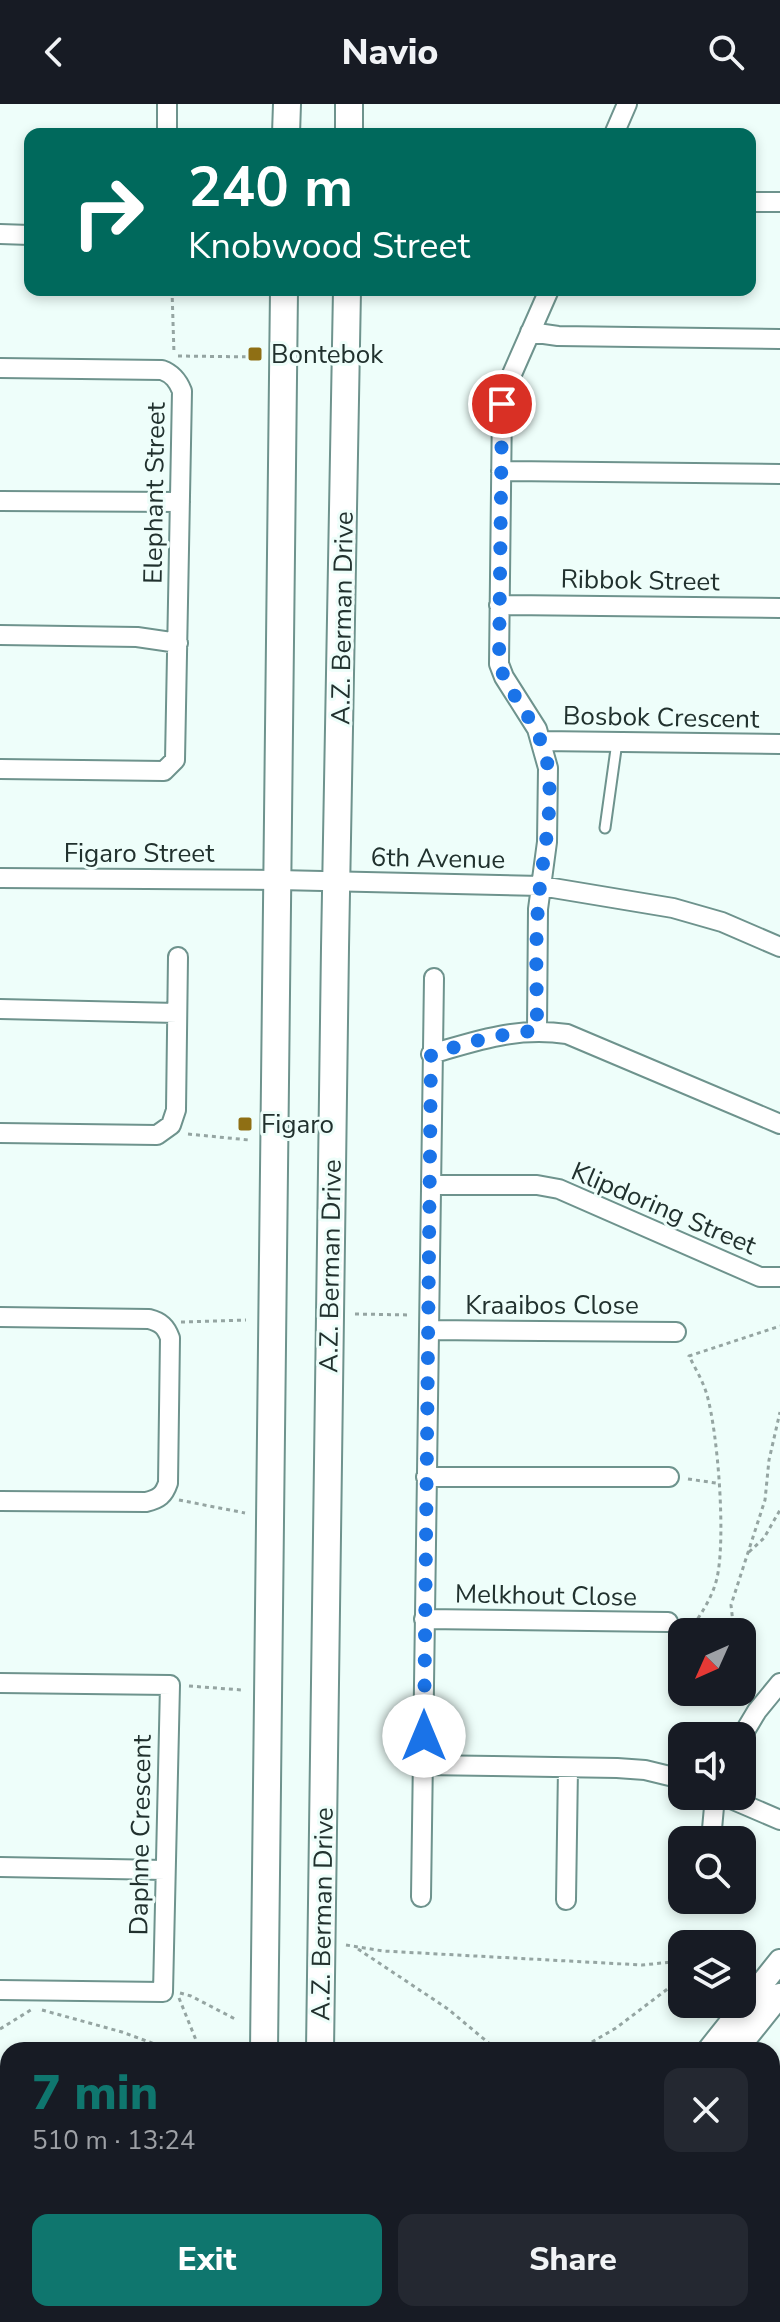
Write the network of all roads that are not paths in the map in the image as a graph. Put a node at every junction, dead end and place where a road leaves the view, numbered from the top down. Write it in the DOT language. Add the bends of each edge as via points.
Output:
graph roads {
  1 [pos="167,104"];
  2 [pos="287,104"];
  3 [pos="349,104"];
  4 [pos="627,104"];
  5 [pos="167,128"];
  6 [pos="286,128"];
  7 [pos="349,128"];
  8 [pos="617,128"];
  9 [pos="756,202"];
  10 [pos="780,202"];
  11 [pos="0,234"];
  12 [pos="24,235"];
  13 [pos="284,296"];
  14 [pos="347,296"];
  15 [pos="546,296"];
  16 [pos="530,332"];
  17 [pos="780,339"];
  18 [pos="0,368"];
  19 [pos="501,471"];
  20 [pos="780,474"];
  21 [pos="0,501"];
  22 [pos="180,502"];
  23 [pos="499,605"];
  24 [pos="780,608"];
  25 [pos="0,635"];
  26 [pos="178,643"];
  27 [pos="541,741"];
  28 [pos="617,742"];
  29 [pos="780,744"];
  30 [pos="0,769"];
  31 [pos="605,828"];
  32 [pos="0,878"];
  33 [pos="278,880"];
  34 [pos="336,882"];
  35 [pos="541,886"];
  36 [pos="780,947"];
  37 [pos="178,957"];
  38 [pos="434,978"];
  39 [pos="0,1009"];
  40 [pos="177,1013"];
  41 [pos="537,1030"];
  42 [pos="431,1054"];
  43 [pos="780,1124"];
  44 [pos="0,1133"];
  45 [pos="431,1185"];
  46 [pos="780,1277"];
  47 [pos="0,1317"];
  48 [pos="429,1324"];
  49 [pos="676,1332"];
  50 [pos="426,1477"];
  51 [pos="669,1477"];
  52 [pos="0,1501"];
  53 [pos="424,1619"];
  54 [pos="668,1622"];
  55 [pos="0,1683"];
  56 [pos="780,1683"];
  57 [pos="750,1722"];
  58 [pos="423,1765"];
  59 [pos="568,1768"];
  60 [pos="668,1776"];
  61 [pos="756,1810"];
  62 [pos="780,1820"];
  63 [pos="0,1867"];
  64 [pos="165,1870"];
  65 [pos="421,1897"];
  66 [pos="566,1900"];
  67 [pos="773,1959"];
  68 [pos="0,1990"];
  69 [pos="780,1995"];
  70 [pos="264,2042"];
  71 [pos="320,2042"];
  72 [pos="715,2042"];
  73 [pos="742,2042"];
  1 -- 5 [label="street"];
  2 -- 6 [label="main road"];
  3 -- 7 [label="main road"];
  4 -- 8 [label="street"];
  9 -- 10 [label="street"];
  11 -- 12 [label="street"];
  13 -- 33 [label="main road"];
  14 -- 34 [label="main road, A.Z. Berman Drive"];
  15 -- 16 [label="street"];
  16 -- 17 [label="street"];
  16 -- 19 [label="street" via="502,404"];
  18 -- 22 [label="street, Elephant Street" via="162,370 174,365 182,391"];
  19 -- 20 [label="street"];
  19 -- 23 [label="street"];
  21 -- 22 [label="street"];
  22 -- 26 [label="street, Elephant Street"];
  23 -- 24 [label="street, Ribbok Street"];
  23 -- 27 [label="street" via="499,664"];
  25 -- 26 [label="street" via="137,637"];
  26 -- 30 [label="street, Elephant Street" via="175,760 170,767"];
  27 -- 28 [label="street, Bosbok Crescent"];
  27 -- 35 [label="street" via="548,768"];
  28 -- 29 [label="street, Bosbok Crescent"];
  28 -- 31 [label="lane"];
  32 -- 33 [label="street, Figaro Street"];
  33 -- 34 [label="street, 6th Avenue"];
  33 -- 70 [label="main road"];
  34 -- 35 [label="street, 6th Avenue"];
  34 -- 71 [label="main road, A.Z. Berman Drive"];
  35 -- 36 [label="street, 6th Avenue" via="673,908"];
  35 -- 41 [label="street"];
  37 -- 40 [label="street"];
  38 -- 42 [label="street"];
  39 -- 40 [label="street"];
  40 -- 44 [label="street" via="176,1110 171,1125 157,1135"];
  41 -- 42 [label="street"];
  41 -- 43 [label="street" via="567,1034"];
  42 -- 45 [label="street"];
  45 -- 46 [label="street, Klipdoring Street" via="559,1189 760,1277"];
  45 -- 48 [label="street"];
  47 -- 52 [label="street" via="149,1319 170,1338 165,1493 146,1502"];
  48 -- 49 [label="street, Kraaibos Close"];
  48 -- 50 [label="street"];
  50 -- 51 [label="street"];
  50 -- 53 [label="street"];
  53 -- 54 [label="street, Melkhout Close"];
  53 -- 58 [label="street"];
  55 -- 64 [label="street, Daphne Crescent" via="170,1685"];
  56 -- 57 [label="street"];
  58 -- 59 [label="street"];
  58 -- 65 [label="street"];
  59 -- 60 [label="street"];
  59 -- 66 [label="street"];
  61 -- 62 [label="street"];
  63 -- 64 [label="street"];
  64 -- 68 [label="street, Daphne Crescent" via="163,1992 35,2000"];
  67 -- 72 [label="street"];
  69 -- 73 [label="street"];
}
